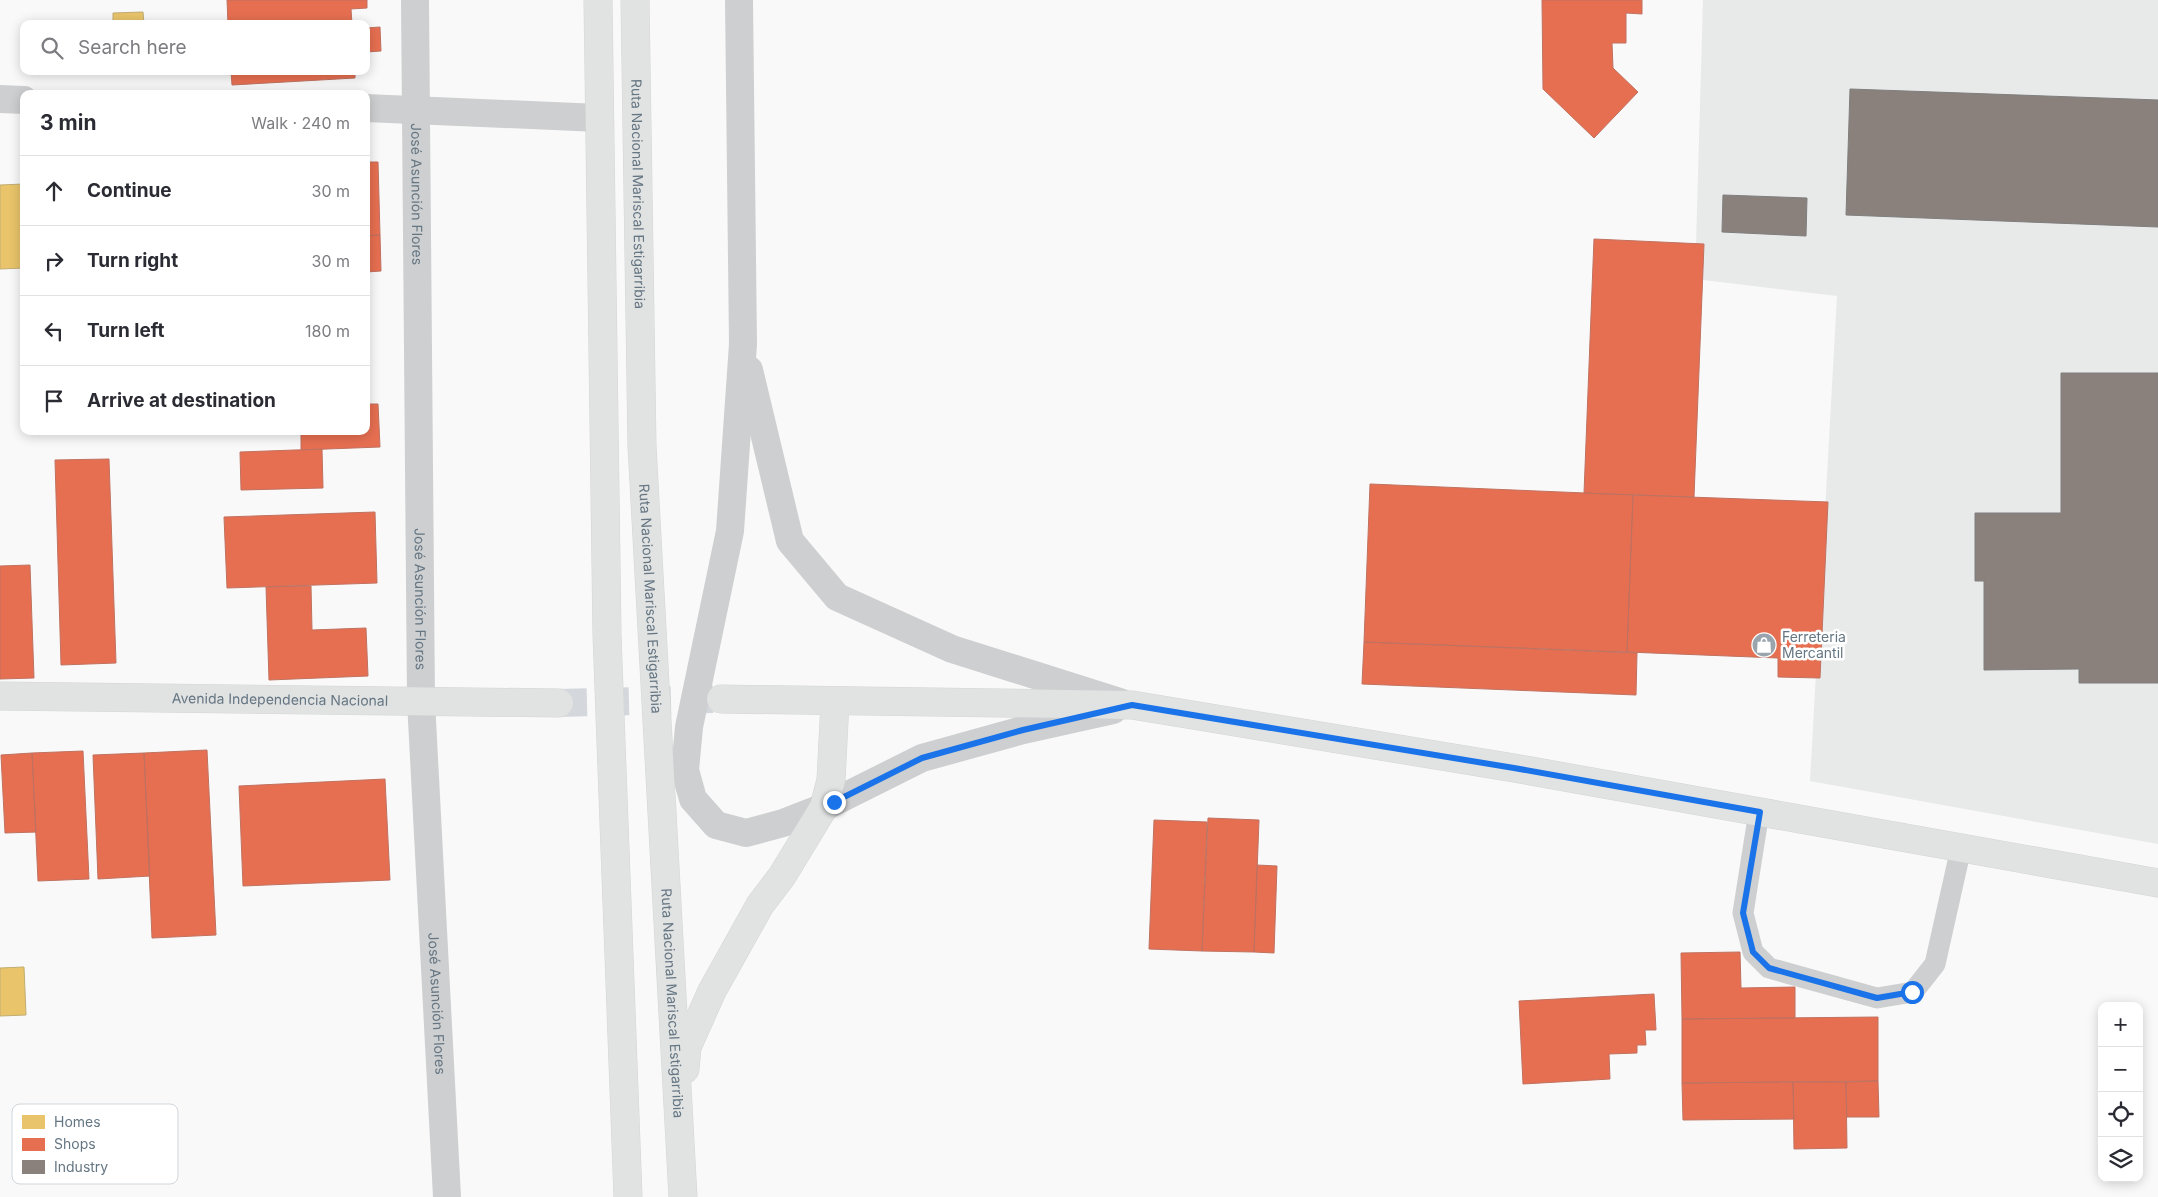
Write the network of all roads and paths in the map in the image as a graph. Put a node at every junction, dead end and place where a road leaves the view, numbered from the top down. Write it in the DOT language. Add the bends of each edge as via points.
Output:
graph roads {
  1 [pos="414,0"];
  2 [pos="598,0"];
  3 [pos="635,0"];
  4 [pos="739,0"];
  5 [pos="0,99"];
  6 [pos="20,100"];
  7 [pos="370,108"];
  8 [pos="416,109"];
  9 [pos="599,118"];
  10 [pos="743,344"];
  11 [pos="0,696"];
  12 [pos="721,699"];
  13 [pos="421,701"];
  14 [pos="835,702"];
  15 [pos="559,703"];
  16 [pos="1132,705"];
  17 [pos="824,807"];
  18 [pos="1760,812"];
  19 [pos="1961,848"];
  20 [pos="2158,883"];
  21 [pos="679,1120"];
  22 [pos="447,1197"];
  23 [pos="628,1197"];
  24 [pos="683,1197"];
  1 -- 8 [label="street, José Asunción Flores"];
  2 -- 9 [label="main road"];
  3 -- 21 [label="main road, Ruta Nacional Mariscal Estigarribia" via="642,446"];
  4 -- 10 [label="street"];
  5 -- 6 [label="street"];
  7 -- 8 [label="street"];
  8 -- 9 [label="street"];
  8 -- 13 [label="street, José Asunción Flores"];
  9 -- 23 [label="main road" via="607,635"];
  10 -- 16 [label="street" via="790,541 837,597 952,649"];
  10 -- 17 [label="street" via="730,531 689,727 685,770 692,799 716,825 746,834"];
  11 -- 13 [label="main road, Avenida Independencia Nacional"];
  12 -- 14 [label="main road"];
  13 -- 15 [label="main road, Avenida Independencia Nacional"];
  13 -- 22 [label="street, José Asunción Flores"];
  14 -- 16 [label="main road"];
  14 -- 17 [label="main road" via="831,780"];
  16 -- 17 [label="street" via="922,758"];
  16 -- 18 [label="main road"];
  17 -- 21 [label="main road" via="782,876 760,905 712,991 687,1047"];
  18 -- 19 [label="main road"];
  18 -- 19 [label="lane" via="1743,913 1753,952 1769,968 1877,998 1912,992 1935,964"];
  19 -- 20 [label="main road"];
  21 -- 24 [label="main road, Ruta Nacional Mariscal Estigarribia"];
}
